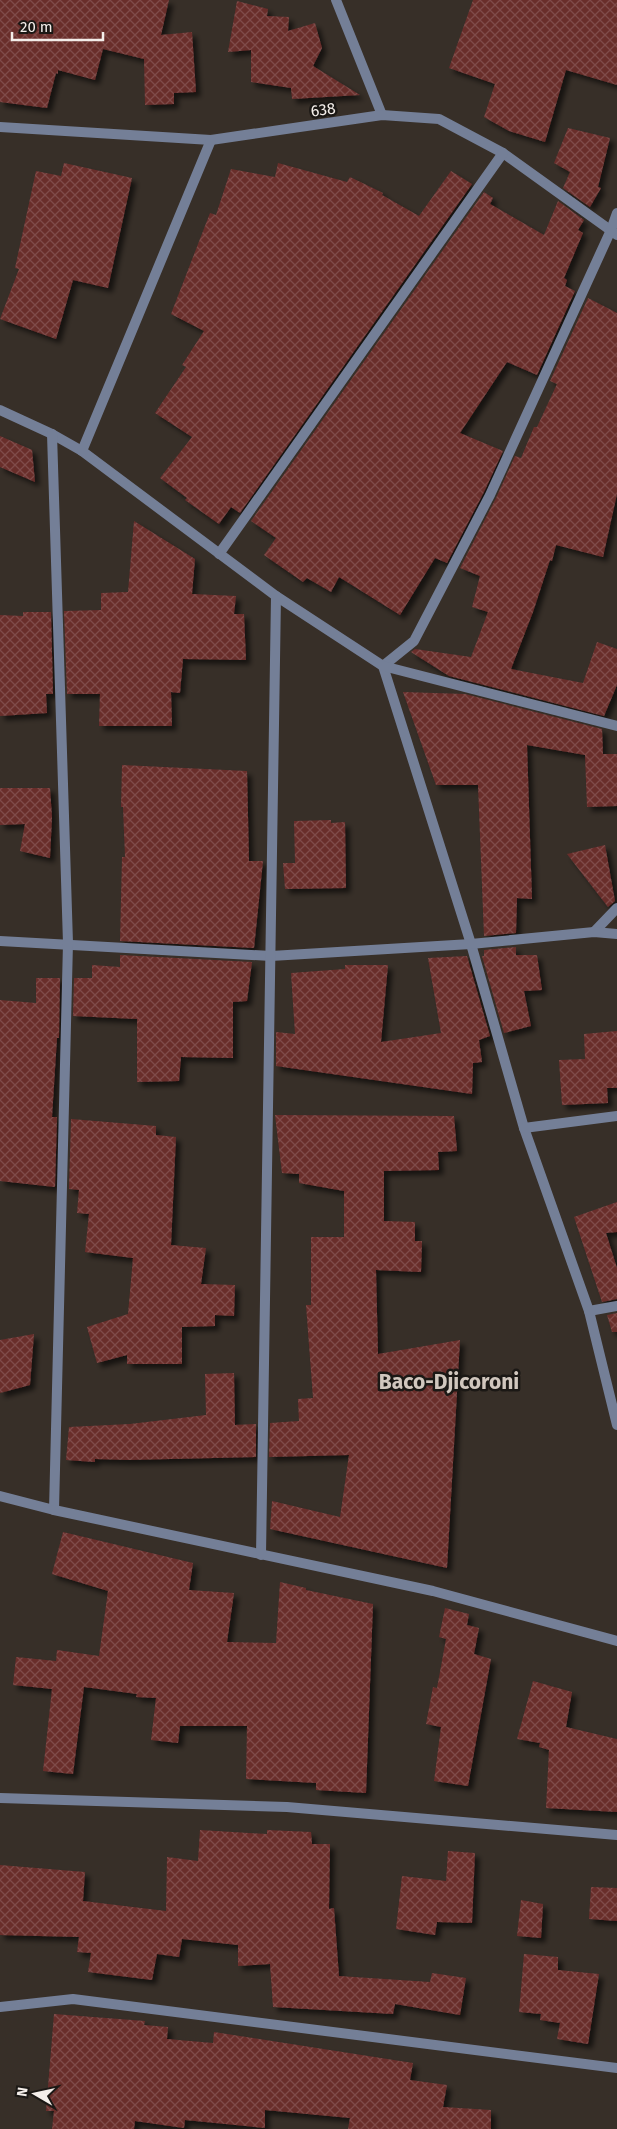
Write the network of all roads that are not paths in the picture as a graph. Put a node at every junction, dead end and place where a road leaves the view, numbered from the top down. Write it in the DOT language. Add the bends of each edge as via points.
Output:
graph roads {
  1 [pos="336,0"];
  2 [pos="382,116"];
  3 [pos="0,128"];
  4 [pos="211,140"];
  5 [pos="502,153"];
  6 [pos="617,213"];
  7 [pos="614,233"];
  8 [pos="0,410"];
  9 [pos="52,434"];
  10 [pos="82,451"];
  11 [pos="219,554"];
  12 [pos="276,596"];
  13 [pos="383,666"];
  14 [pos="617,726"];
  15 [pos="617,908"];
  16 [pos="594,932"];
  17 [pos="617,934"];
  18 [pos="0,940"];
  19 [pos="68,943"];
  20 [pos="471,944"];
  21 [pos="271,956"];
  22 [pos="617,1116"];
  23 [pos="524,1128"];
  24 [pos="617,1306"];
  25 [pos="589,1312"];
  26 [pos="617,1425"];
  27 [pos="0,1496"];
  28 [pos="54,1510"];
  29 [pos="262,1555"];
  30 [pos="617,1641"];
  31 [pos="0,1798"];
  32 [pos="617,1835"];
  33 [pos="0,2007"];
  34 [pos="617,2068"];
  1 -- 2 [label="street"];
  2 -- 4 [label="street, 638"];
  2 -- 5 [label="street, 638" via="439,118"];
  3 -- 4 [label="street, 638"];
  4 -- 10 [label="street"];
  5 -- 7 [label="street, 638"];
  5 -- 11 [label="street"];
  6 -- 7 [label="street"];
  7 -- 13 [label="street" via="490,495 414,641"];
  8 -- 9 [label="street"];
  9 -- 10 [label="street"];
  9 -- 19 [label="street"];
  10 -- 11 [label="street"];
  11 -- 12 [label="street"];
  12 -- 13 [label="street"];
  12 -- 21 [label="street"];
  13 -- 14 [label="street"];
  13 -- 20 [label="street"];
  15 -- 16 [label="street"];
  16 -- 17 [label="street"];
  16 -- 20 [label="street"];
  18 -- 19 [label="street"];
  19 -- 21 [label="street"];
  19 -- 28 [label="street"];
  20 -- 21 [label="street"];
  20 -- 23 [label="street"];
  21 -- 29 [label="street"];
  22 -- 23 [label="street"];
  23 -- 25 [label="street"];
  24 -- 25 [label="street"];
  25 -- 26 [label="street"];
  27 -- 28 [label="street"];
  28 -- 29 [label="street"];
  29 -- 30 [label="street" via="433,1591"];
  31 -- 32 [label="street" via="287,1807"];
  33 -- 34 [label="street" via="73,1999"];
}
